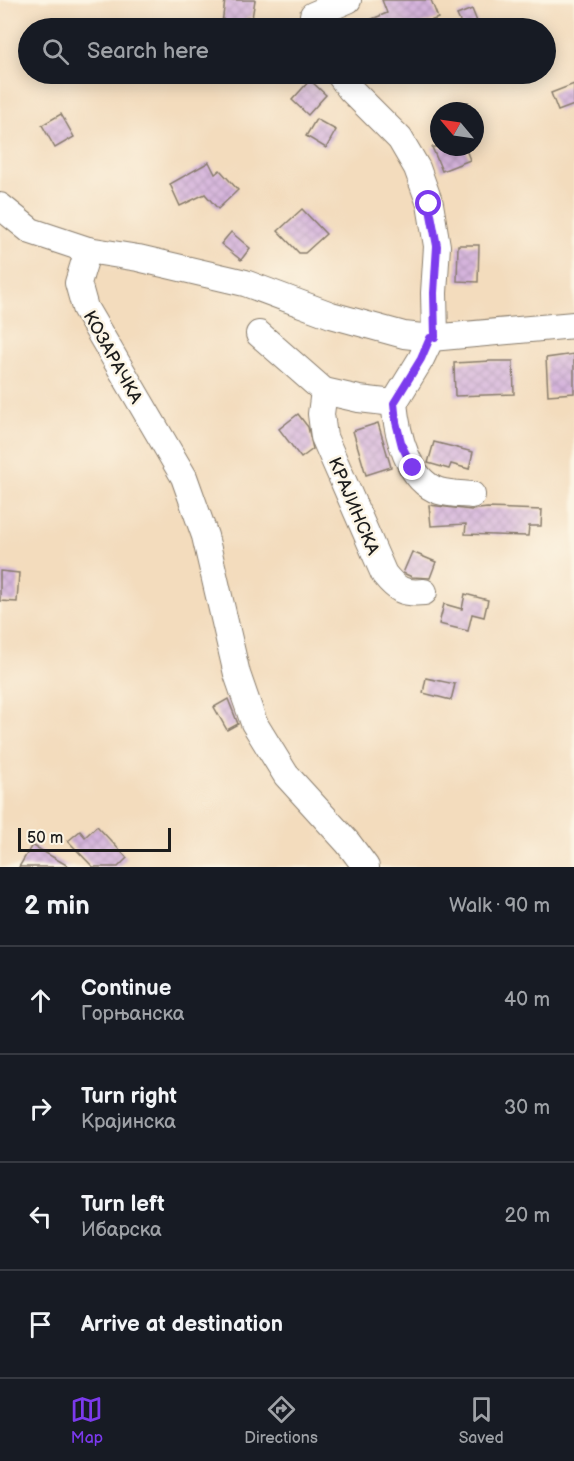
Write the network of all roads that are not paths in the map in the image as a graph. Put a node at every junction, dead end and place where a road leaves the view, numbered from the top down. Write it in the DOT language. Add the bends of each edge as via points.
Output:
graph roads {
  1 [pos="348,0"];
  2 [pos="314,18"];
  3 [pos="346,84"];
  4 [pos="0,206"];
  5 [pos="88,250"];
  6 [pos="574,325"];
  7 [pos="259,334"];
  8 [pos="433,338"];
  9 [pos="324,391"];
  10 [pos="394,403"];
  11 [pos="472,495"];
  12 [pos="424,592"];
  13 [pos="366,867"];
  1 -- 2 [label="street"];
  3 -- 8 [label="street" via="400,139 417,168 437,246"];
  4 -- 5 [label="street" via="31,231"];
  5 -- 8 [label="street" via="245,283 377,330"];
  5 -- 13 [label="street, КОЗАРАЧКА" via="78,283 85,308 184,477 205,536 240,684 254,723 286,775"];
  6 -- 8 [label="street"];
  7 -- 9 [label="street"];
  8 -- 10 [label="street"];
  9 -- 10 [label="street"];
  9 -- 12 [label="street, КРАЈИНСКА" via="324,437 384,574 396,589 411,594"];
  10 -- 11 [label="street" via="402,446 425,483 439,491"];
}
